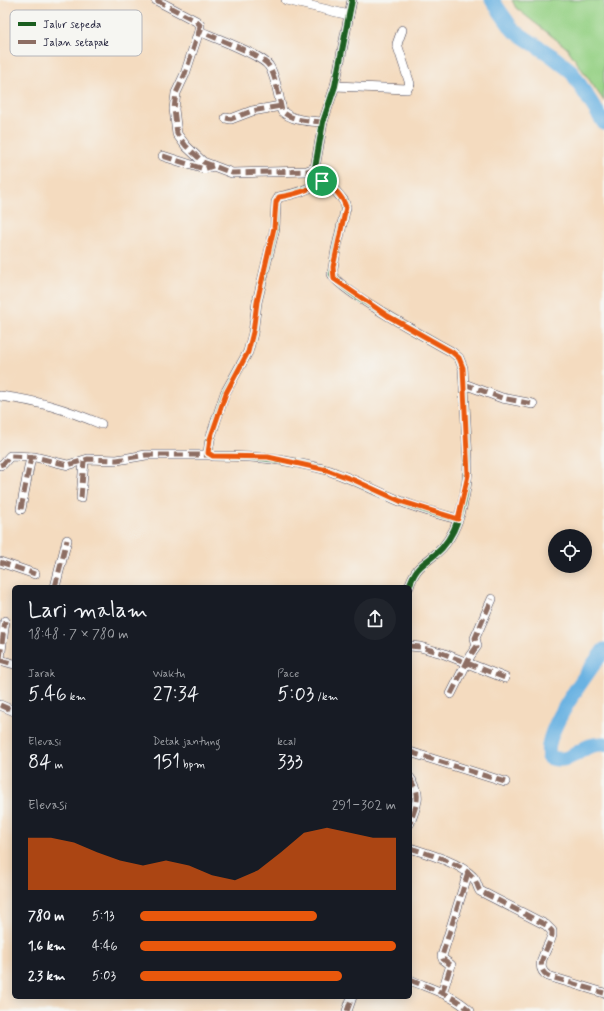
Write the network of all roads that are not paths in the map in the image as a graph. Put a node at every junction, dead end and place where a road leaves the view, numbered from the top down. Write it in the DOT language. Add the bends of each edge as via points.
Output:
graph roads {
  1 [pos="156,0"];
  2 [pos="286,0"];
  3 [pos="352,0"];
  4 [pos="349,15"];
  5 [pos="402,30"];
  6 [pos="199,31"];
  7 [pos="335,86"];
  8 [pos="281,106"];
  9 [pos="226,118"];
  10 [pos="323,122"];
  11 [pos="163,156"];
  12 [pos="213,166"];
  13 [pos="315,168"];
  14 [pos="322,181"];
  15 [pos="464,384"];
  16 [pos="0,396"];
  17 [pos="533,404"];
  18 [pos="102,424"];
  19 [pos="209,455"];
  20 [pos="31,457"];
  21 [pos="84,461"];
  22 [pos="0,464"];
  23 [pos="81,498"];
  24 [pos="21,509"];
  25 [pos="458,519"];
  26 [pos="67,540"];
  27 [pos="0,562"];
  28 [pos="36,574"];
  29 [pos="56,585"];
  30 [pos="410,585"];
  31 [pos="492,599"];
  32 [pos="6,622"];
  33 [pos="412,646"];
  34 [pos="0,659"];
  35 [pos="12,663"];
  36 [pos="466,664"];
  37 [pos="505,678"];
  38 [pos="451,694"];
  39 [pos="0,706"];
  40 [pos="12,711"];
  41 [pos="412,753"];
  42 [pos="412,780"];
  43 [pos="504,782"];
  44 [pos="412,816"];
  45 [pos="412,849"];
  46 [pos="468,873"];
  47 [pos="412,981"];
  48 [pos="442,993"];
  49 [pos="604,993"];
  50 [pos="351,999"];
  51 [pos="347,1011"];
  52 [pos="470,1011"];
  1 -- 6 [label="street" via="196,20 200,25"];
  2 -- 4 [label="street"];
  3 -- 4 [label="street"];
  4 -- 7 [label="street"];
  5 -- 7 [label="street" via="397,44 410,84 407,88"];
  6 -- 8 [label="street" via="268,64"];
  6 -- 12 [label="street" via="176,93 174,109 177,134 194,155"];
  7 -- 10 [label="street"];
  8 -- 9 [label="street"];
  8 -- 10 [label="street" via="282,111 300,120"];
  10 -- 13 [label="street"];
  11 -- 12 [label="street" via="204,169"];
  12 -- 13 [label="street" via="232,173 307,171"];
  13 -- 14 [label="street" via="317,176"];
  14 -- 15 [label="street" via="333,188 346,207 333,267 334,279 388,316 452,352 459,358 463,368"];
  14 -- 19 [label="street" via="309,190 279,197 276,202 274,228 248,352 226,393 210,439"];
  15 -- 17 [label="street" via="502,398"];
  15 -- 25 [label="street" via="468,475"];
  16 -- 18 [label="street" via="60,408"];
  19 -- 21 [label="street" via="146,454 117,460"];
  19 -- 25 [label="street" via="268,457 327,470 400,501"];
  20 -- 21 [label="street" via="68,465"];
  20 -- 22 [label="street" via="10,456"];
  20 -- 24 [label="street"];
  21 -- 23 [label="street"];
  25 -- 30 [label="street" via="445,544 420,564"];
  26 -- 29 [label="street"];
  27 -- 28 [label="street"];
  31 -- 36 [label="street" via="475,638 477,646"];
  32 -- 34 [label="street"];
  33 -- 36 [label="street" via="442,653"];
  34 -- 35 [label="street"];
  36 -- 37 [label="street"];
  36 -- 38 [label="street"];
  39 -- 40 [label="street"];
  41 -- 43 [label="street"];
  42 -- 44 [label="street" via="418,794"];
  45 -- 46 [label="street" via="434,856"];
  46 -- 48 [label="street" via="442,956 450,965"];
  46 -- 49 [label="street" via="475,878 480,891 531,916 552,932 551,941 540,966 543,973"];
  47 -- 48 [label="street"];
  48 -- 52 [label="street" via="462,1002"];
  50 -- 51 [label="street"];
}
